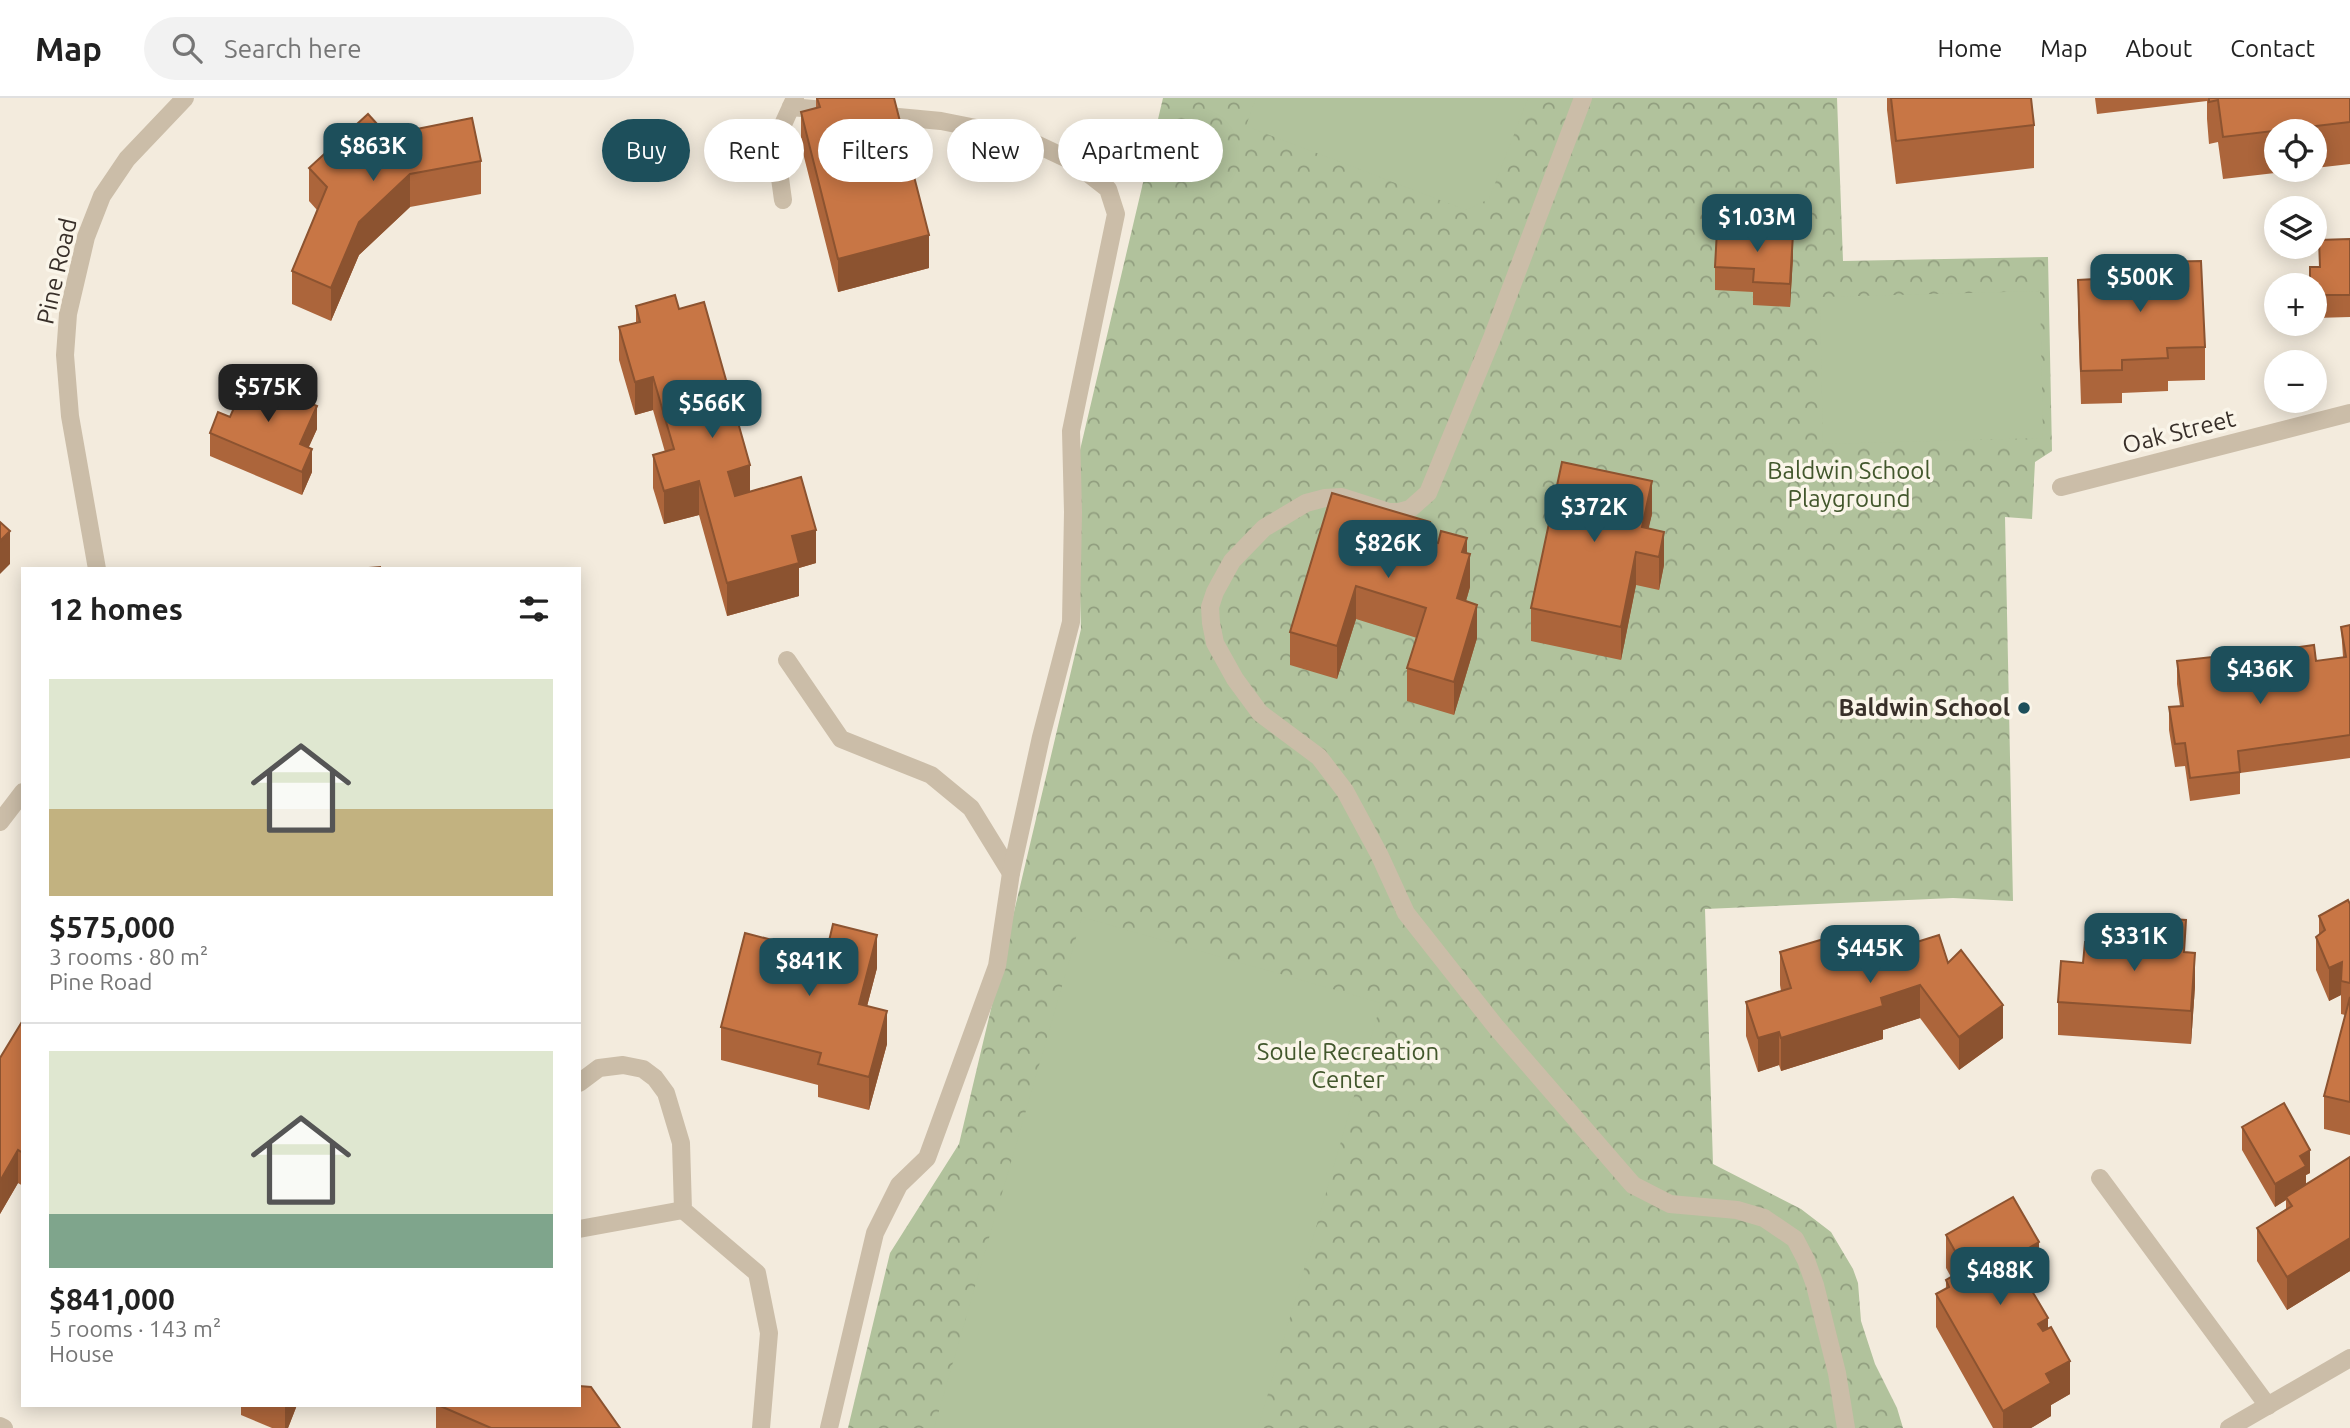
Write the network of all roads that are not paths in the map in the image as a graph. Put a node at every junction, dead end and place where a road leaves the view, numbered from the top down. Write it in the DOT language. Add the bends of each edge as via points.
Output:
graph roads {
  1 [pos="185,98"];
  2 [pos="1583,98"];
  3 [pos="793,103"];
  4 [pos="783,200"];
  5 [pos="2350,413"];
  6 [pos="2061,487"];
  7 [pos="97,567"];
  8 [pos="787,660"];
  9 [pos="21,795"];
  10 [pos="0,822"];
  11 [pos="1011,873"];
  12 [pos="581,1082"];
  13 [pos="2100,1178"];
  14 [pos="683,1210"];
  15 [pos="581,1229"];
  16 [pos="2350,1358"];
  17 [pos="2268,1406"];
  18 [pos="761,1428"];
  19 [pos="829,1428"];
  20 [pos="1846,1428"];
  21 [pos="2229,1428"];
  1 -- 7 [label="street, Pine Road" via="127,159 102,196 86,237 68,314 65,355 70,415"];
  2 -- 20 [label="street" via="1428,493 1410,509 1399,512 1342,497 1306,503 1264,528 1232,561 1215,592 1211,623 1215,643 1260,713 1319,757 1345,790 1406,913 1496,1027 1633,1185 1670,1204 1737,1210 1764,1218 1795,1239 1815,1285"];
  3 -- 4 [label="street" via="775,142"];
  3 -- 11 [label="street" via="941,121 1021,137 1072,161 1108,189 1115,214 1071,431 1070,622"];
  5 -- 6 [label="street, Oak Street"];
  8 -- 11 [label="street" via="841,739 931,775 971,808"];
  9 -- 10 [label="street"];
  11 -- 19 [label="street" via="997,966 927,1158 899,1185 875,1233"];
  12 -- 14 [label="street" via="599,1068 623,1065 643,1069 655,1078 666,1093 681,1143"];
  13 -- 17 [label="street"];
  14 -- 15 [label="street"];
  14 -- 18 [label="street" via="757,1273 769,1333"];
  16 -- 17 [label="street"];
  17 -- 21 [label="street"];
}
